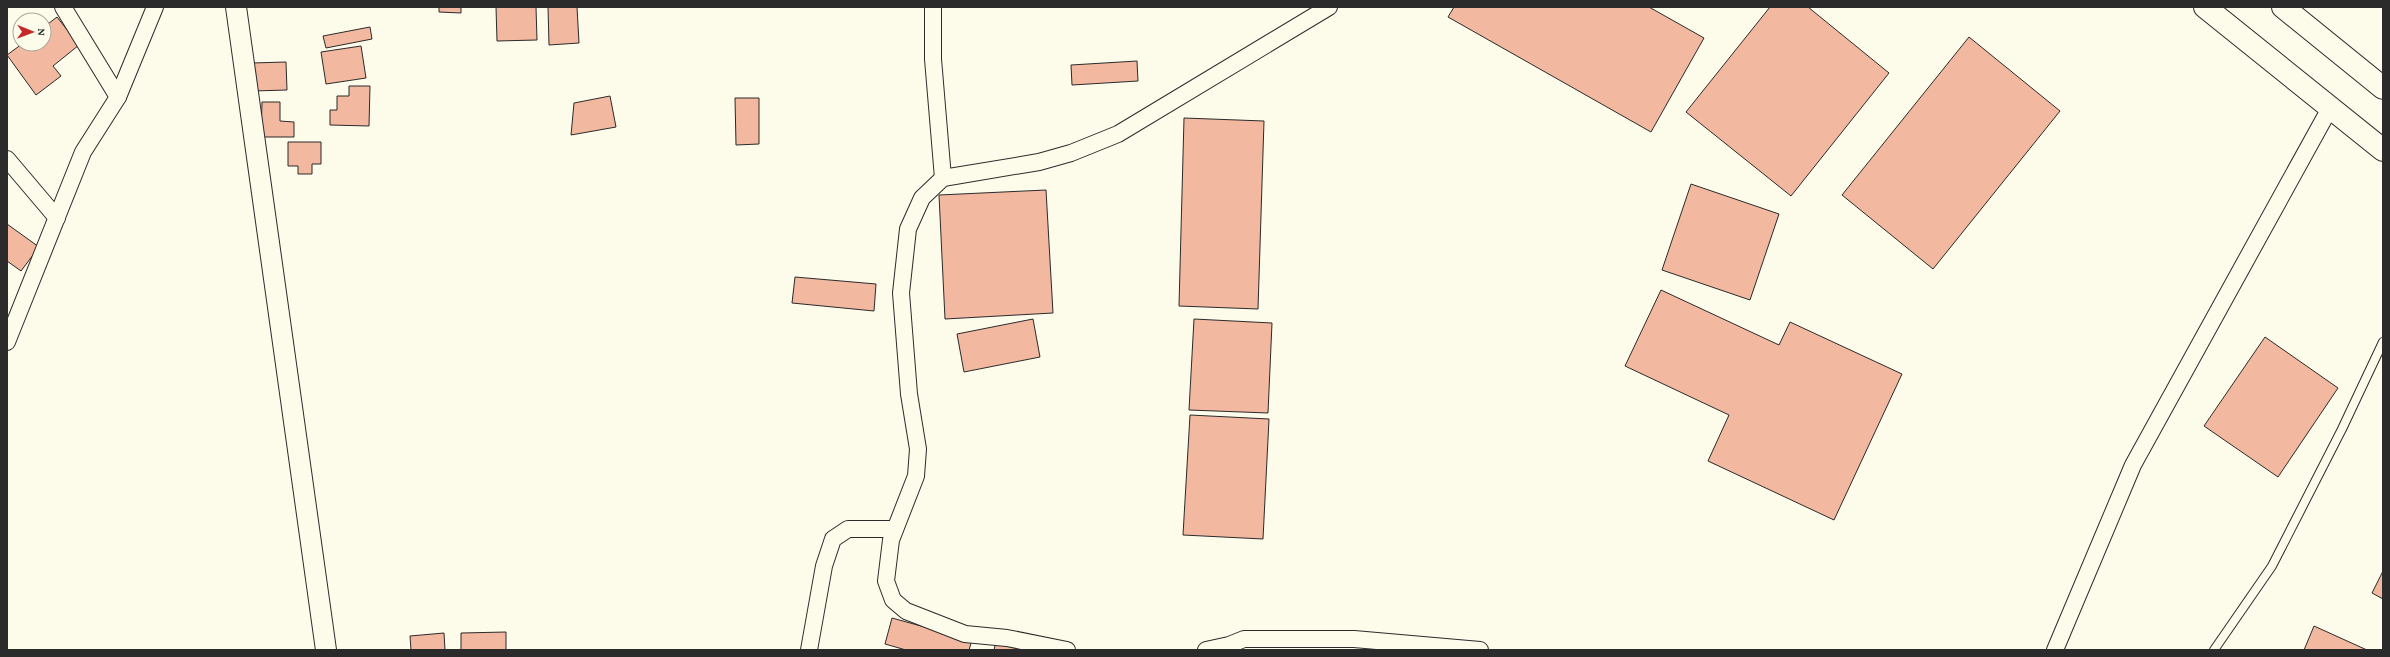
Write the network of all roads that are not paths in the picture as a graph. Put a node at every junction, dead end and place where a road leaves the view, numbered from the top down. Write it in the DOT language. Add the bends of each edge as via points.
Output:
graph roads {
  1 [pos="63,7"];
  2 [pos="155,7"];
  3 [pos="236,7"];
  4 [pos="933,7"];
  5 [pos="1329,7"];
  6 [pos="2205,7"];
  7 [pos="2285,7"];
  8 [pos="2383,88"];
  9 [pos="118,97"];
  10 [pos="2330,108"];
  11 [pos="2383,150"];
  12 [pos="7,160"];
  13 [pos="943,178"];
  14 [pos="57,218"];
  15 [pos="7,342"];
  16 [pos="2383,342"];
  17 [pos="895,529"];
  18 [pos="326,650"];
  19 [pos="809,650"];
  20 [pos="1068,650"];
  21 [pos="1206,650"];
  22 [pos="1480,650"];
  23 [pos="2055,650"];
  24 [pos="2214,650"];
  1 -- 9 [label="street"];
  2 -- 9 [label="street"];
  3 -- 18 [label="street"];
  4 -- 13 [label="street"];
  5 -- 13 [label="street" via="1118,134 1071,153 1039,162"];
  6 -- 10 [label="highway"];
  7 -- 8 [label="highway"];
  9 -- 14 [label="street" via="83,152"];
  10 -- 11 [label="highway"];
  10 -- 23 [label="street" via="2133,465"];
  12 -- 14 [label="street"];
  13 -- 17 [label="street" via="922,198 908,229 901,293 909,394 918,450 916,476"];
  14 -- 15 [label="street"];
  16 -- 24 [label="lane" via="2272,566"];
  17 -- 19 [label="street" via="848,529 833,539 824,566"];
  17 -- 20 [label="street" via="891,540 886,581 893,600 906,611 965,634 1007,638"];
  21 -- 22 [label="street" via="1244,639 1354,639"];
}
